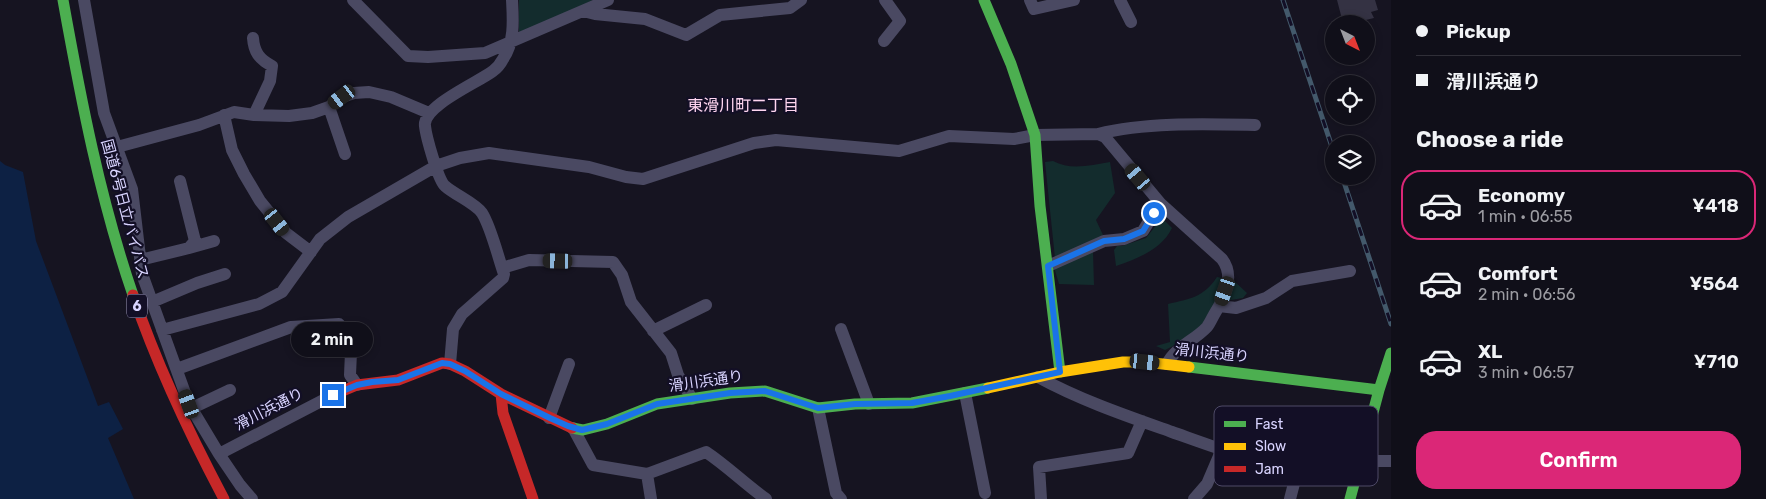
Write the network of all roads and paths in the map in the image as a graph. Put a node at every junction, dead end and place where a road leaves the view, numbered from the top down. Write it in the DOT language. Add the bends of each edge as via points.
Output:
graph roads {
  1 [pos="63,0"];
  2 [pos="84,0"];
  3 [pos="353,0"];
  4 [pos="512,0"];
  5 [pos="608,0"];
  6 [pos="801,0"];
  7 [pos="885,0"];
  8 [pos="984,0"];
  9 [pos="1030,0"];
  10 [pos="1074,0"];
  11 [pos="1120,0"];
  12 [pos="583,11"];
  13 [pos="1131,22"];
  14 [pos="253,38"];
  15 [pos="511,41"];
  16 [pos="884,41"];
  17 [pos="329,108"];
  18 [pos="429,113"];
  19 [pos="224,115"];
  20 [pos="254,115"];
  21 [pos="1255,125"];
  22 [pos="1098,134"];
  23 [pos="1035,135"];
  24 [pos="117,147"];
  25 [pos="345,154"];
  26 [pos="436,166"];
  27 [pos="180,181"];
  28 [pos="1169,212"];
  29 [pos="214,241"];
  30 [pos="189,248"];
  31 [pos="311,252"];
  32 [pos="140,260"];
  33 [pos="1048,266"];
  34 [pos="502,268"];
  35 [pos="1350,271"];
  36 [pos="225,274"];
  37 [pos="152,302"];
  38 [pos="706,305"];
  39 [pos="1219,306"];
  40 [pos="162,330"];
  41 [pos="841,330"];
  42 [pos="653,331"];
  43 [pos="1391,353"];
  44 [pos="450,364"];
  45 [pos="569,364"];
  46 [pos="1167,364"];
  47 [pos="177,369"];
  48 [pos="1060,372"];
  49 [pos="1038,377"];
  50 [pos="357,385"];
  51 [pos="230,390"];
  52 [pos="1379,390"];
  53 [pos="965,393"];
  54 [pos="501,394"];
  55 [pos="333,395"];
  56 [pos="692,399"];
  57 [pos="869,404"];
  58 [pos="1375,406"];
  59 [pos="192,408"];
  60 [pos="818,408"];
  61 [pos="550,418"];
  62 [pos="1142,421"];
  63 [pos="574,428"];
  64 [pos="1214,446"];
  65 [pos="219,454"];
  66 [pos="1378,461"];
  67 [pos="1391,461"];
  68 [pos="1214,468"];
  69 [pos="647,474"];
  70 [pos="1293,486"];
  71 [pos="1353,486"];
  72 [pos="985,493"];
  73 [pos="838,498"];
  74 [pos="224,499"];
  75 [pos="252,499"];
  76 [pos="533,499"];
  77 [pos="651,499"];
  78 [pos="766,499"];
  79 [pos="1041,499"];
  80 [pos="1194,499"];
  81 [pos="1290,499"];
  82 [pos="1350,499"];
  1 -- 74 [label="main road, 国道6号日立バイパス / 6" via="108,214 135,300 194,443"];
  2 -- 24 [label="street" via="104,113"];
  3 -- 15 [label="street" via="408,56 485,52"];
  4 -- 15 [label="street"];
  5 -- 12 [label="street"];
  6 -- 12 [label="street" via="790,8 720,15 686,35 645,19"];
  7 -- 16 [label="street" via="900,21"];
  8 -- 23 [label="main road"];
  9 -- 10 [label="street" via="1034,9"];
  11 -- 13 [label="street"];
  12 -- 15 [label="street"];
  14 -- 20 [label="street" via="258,56 272,66 270,80"];
  15 -- 18 [label="street" via="504,58 494,70"];
  17 -- 18 [label="street" via="342,97 369,92 392,97"];
  17 -- 20 [label="street" via="288,116"];
  17 -- 25 [label="street"];
  18 -- 26 [label="street" via="424,124"];
  19 -- 20 [label="street" via="234,112"];
  19 -- 24 [label="street"];
  19 -- 31 [label="street" via="232,150 260,201 286,233"];
  21 -- 22 [label="street" via="1199,124"];
  22 -- 23 [label="street"];
  22 -- 28 [label="street" via="1105,137"];
  23 -- 26 [label="street" via="1014,139 949,136 899,151 776,140 754,143 644,179 589,167 489,153"];
  23 -- 33 [label="main road"];
  24 -- 32 [label="street" via="132,189"];
  26 -- 31 [label="street" via="348,217 320,239"];
  26 -- 34 [label="street" via="443,185 481,212"];
  27 -- 30 [label="street" via="195,241"];
  28 -- 33 [label="street" via="1154,213 1143,231 1124,239 1104,241"];
  28 -- 39 [label="street" via="1228,266 1229,280"];
  29 -- 30 [label="street"];
  30 -- 32 [label="street"];
  31 -- 40 [label="street" via="282,292 259,304"];
  32 -- 37 [label="street"];
  33 -- 48 [label="main road"];
  34 -- 42 [label="street" via="529,260 613,262 622,275 631,302"];
  34 -- 44 [label="street" via="503,278 462,314 453,330"];
  35 -- 39 [label="street" via="1292,281 1266,298 1236,308"];
  36 -- 37 [label="street"];
  37 -- 40 [label="street"];
  38 -- 42 [label="street"];
  39 -- 46 [label="street" via="1207,326 1172,355"];
  40 -- 47 [label="street"];
  41 -- 57 [label="street"];
  42 -- 56 [label="street" via="671,353 678,375"];
  43 -- 52 [label="main road"];
  44 -- 50 [label="main road, 滑川浜通り" via="442,363 398,380"];
  44 -- 54 [label="main road, 滑川浜通り"];
  45 -- 61 [label="street"];
  46 -- 48 [label="main road, 滑川浜通り" via="1123,362"];
  46 -- 52 [label="main road, 滑川浜通り"];
  47 -- 50 [label="street" via="291,327 339,324 347,334 350,375"];
  47 -- 59 [label="street"];
  48 -- 49 [label="main road, 滑川浜通り"];
  49 -- 53 [label="main road, 滑川浜通り"];
  49 -- 62 [label="street"];
  50 -- 55 [label="main road, 滑川浜通り"];
  51 -- 59 [label="street"];
  52 -- 58 [label="main road"];
  53 -- 57 [label="main road, 滑川浜通り" via="912,403"];
  53 -- 72 [label="street"];
  54 -- 61 [label="main road, 滑川浜通り"];
  54 -- 76 [label="main road" via="503,413"];
  55 -- 65 [label="street, 滑川浜通り"];
  56 -- 60 [label="main road, 滑川浜通り" via="765,391"];
  56 -- 63 [label="main road, 滑川浜通り" via="657,404 607,424 582,430"];
  57 -- 60 [label="main road, 滑川浜通り"];
  59 -- 65 [label="street"];
  60 -- 73 [label="street"];
  61 -- 63 [label="main road, 滑川浜通り"];
  62 -- 64 [label="street"];
  62 -- 79 [label="street" via="1128,453 1040,467"];
  63 -- 69 [label="street" via="593,465"];
  65 -- 75 [label="street"];
  66 -- 67 [label="street"];
  68 -- 80 [label="street" via="1207,484"];
  69 -- 77 [label="street"];
  69 -- 78 [label="street" via="706,452"];
  70 -- 81 [label="street"];
  71 -- 82 [label="main road"];
}
